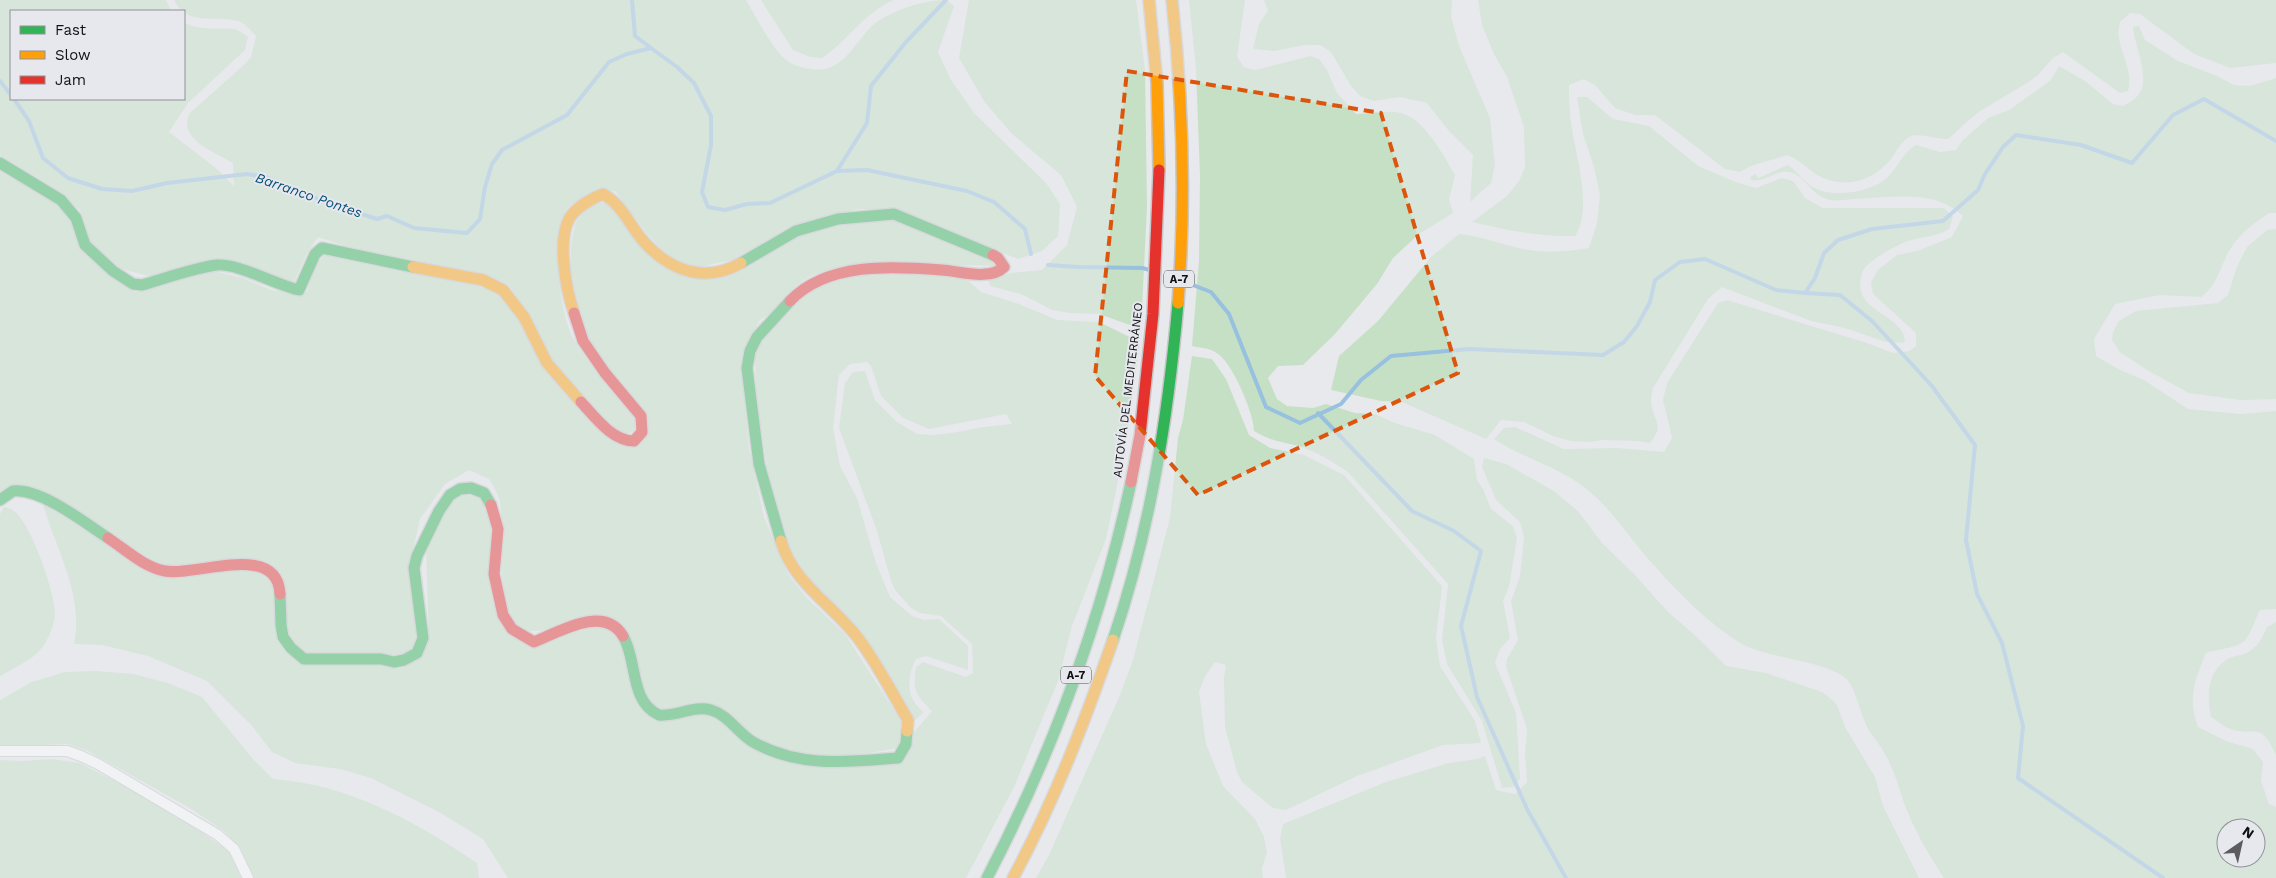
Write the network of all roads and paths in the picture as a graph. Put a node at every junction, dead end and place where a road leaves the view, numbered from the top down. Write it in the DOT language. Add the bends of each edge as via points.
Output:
graph roads {
  1 [pos="1149,0"];
  2 [pos="1172,0"];
  3 [pos="0,163"];
  4 [pos="0,500"];
  5 [pos="0,751"];
  6 [pos="248,878"];
  7 [pos="986,878"];
  8 [pos="1013,878"];
  1 -- 7 [label="main road, AUTOVÍA DEL MEDITERRÁNEO / A-7" via="1158,92 1158,244 1151,335 1135,461 1098,609 1070,694 1036,777"];
  2 -- 8 [label="main road, A-7" via="1181,90 1184,175 1173,352 1158,466 1123,610 1102,674 1059,786"];
  3 -- 4 [label="main road" via="61,200 76,218 85,245 113,271 133,284 218,265 299,290 315,254 322,248 483,280 503,290 524,318 547,362 600,423 623,441 634,441 642,432 641,416 583,341 564,267 565,231 570,217 593,198 603,194 614,200 645,243 673,266 700,274 726,271 796,231 838,219 894,214 981,249 998,258 1004,266 998,272 978,274 889,268 830,276 797,294 757,337 750,351 747,368 760,464 784,554 809,590 858,638 908,720 906,744 898,758 825,764 783,757 750,740 712,710 699,709 673,716 653,714 637,691 625,636 601,620 589,621 534,642 523,637 512,629 503,615 494,574 498,529 491,504 484,493 471,488 460,488 450,495 417,556 414,568 423,638 417,653 394,662 304,659 294,653 283,639 281,591 268,571 243,563 177,574 162,571 46,500 17,489 9,491"];
  5 -- 6 [label="street" via="68,751 98,764 218,835 234,849"];
}
